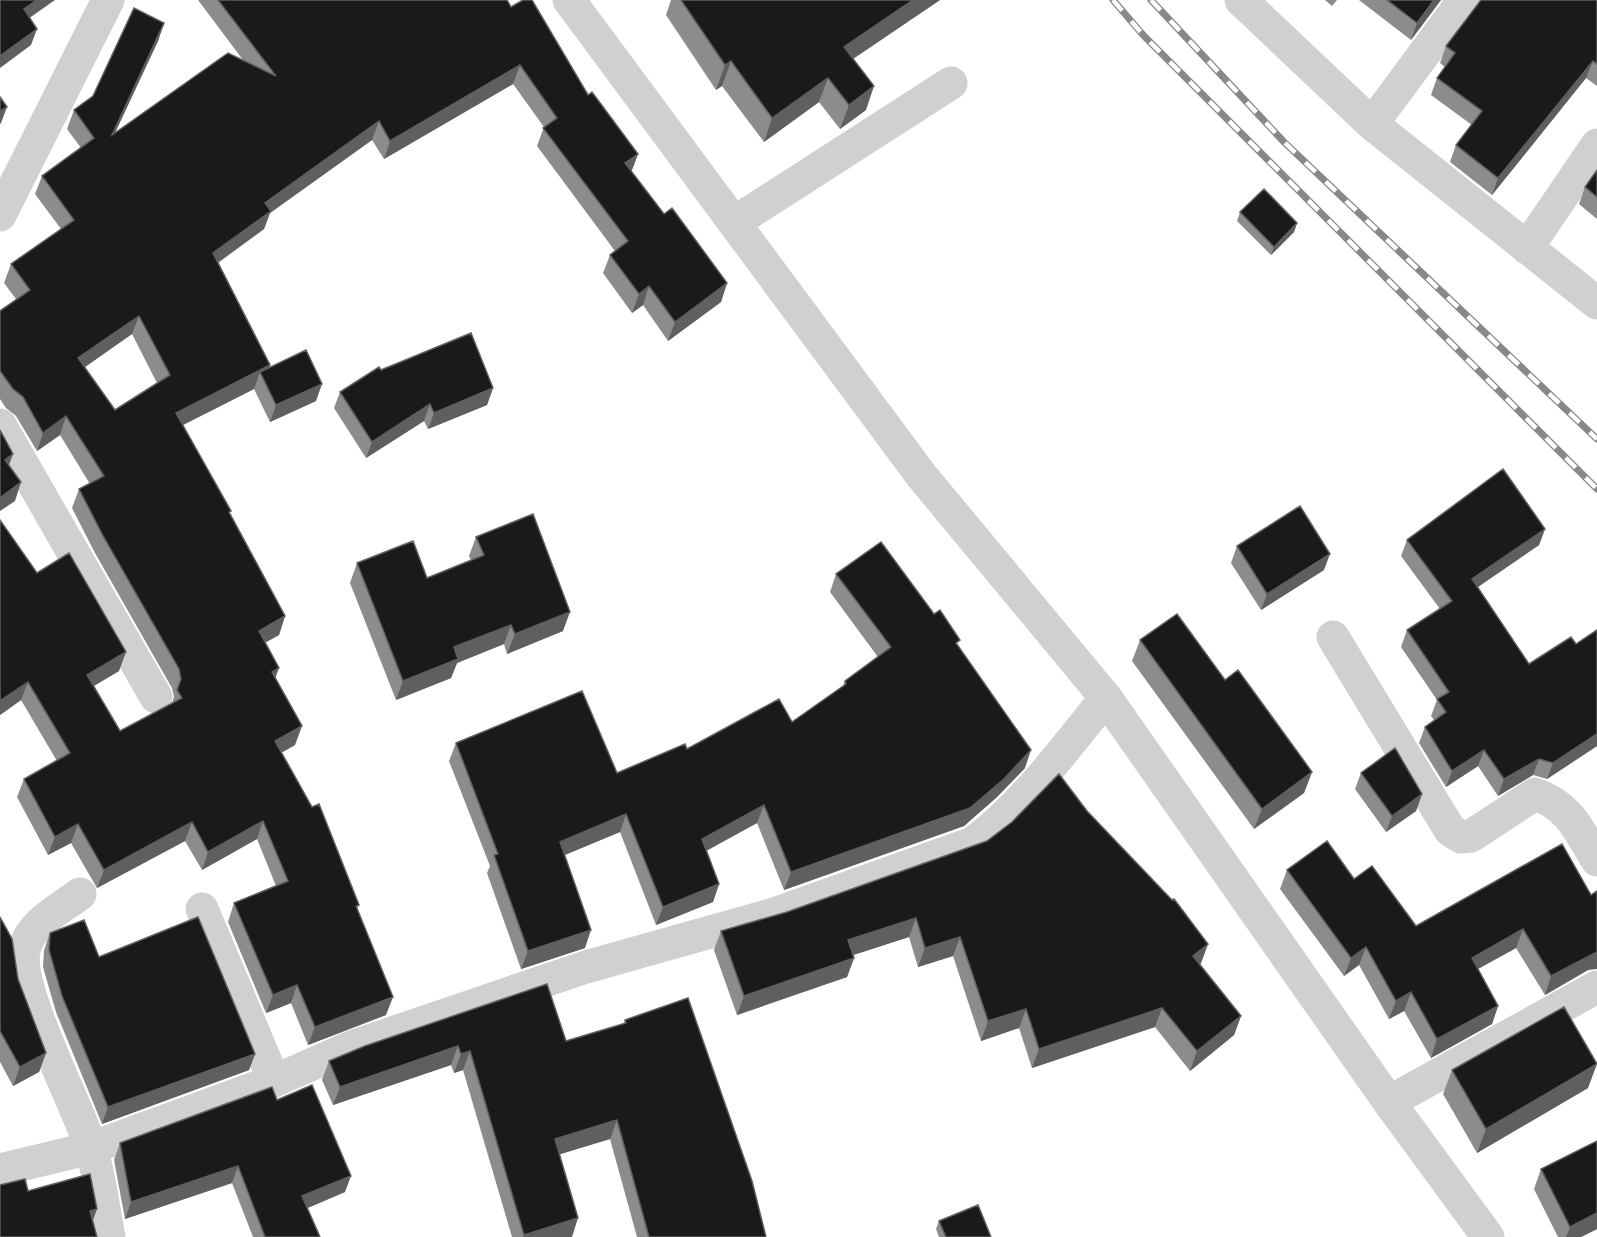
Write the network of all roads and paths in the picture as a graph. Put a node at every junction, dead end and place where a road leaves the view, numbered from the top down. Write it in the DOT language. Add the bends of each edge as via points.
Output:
graph roads {
  1 [pos="108,0"];
  2 [pos="569,0"];
  3 [pos="1464,0"];
  4 [pos="1255,5"];
  5 [pos="951,83"];
  6 [pos="1372,124"];
  7 [pos="1597,145"];
  8 [pos="0,214"];
  9 [pos="735,222"];
  10 [pos="1527,248"];
  11 [pos="1597,303"];
  12 [pos="0,425"];
  13 [pos="1334,637"];
  14 [pos="156,697"];
  15 [pos="1106,698"];
  16 [pos="1597,860"];
  17 [pos="81,894"];
  18 [pos="202,909"];
  19 [pos="1597,987"];
  20 [pos="273,1081"];
  21 [pos="1389,1101"];
  22 [pos="91,1148"];
  23 [pos="0,1170"];
  24 [pos="109,1237"];
  25 [pos="1488,1237"];
  1 -- 8 [label="street"];
  2 -- 9 [label="street"];
  3 -- 6 [label="street"];
  4 -- 6 [label="street"];
  5 -- 9 [label="street"];
  6 -- 10 [label="street"];
  7 -- 10 [label="street"];
  9 -- 15 [label="street" via="921,475"];
  10 -- 11 [label="street"];
  12 -- 14 [label="street"];
  13 -- 16 [label="street" via="1450,831 1461,837 1471,836 1535,794 1567,811"];
  15 -- 20 [label="street" via="1029,792 1000,823 974,843 774,914 586,967 385,1035"];
  15 -- 21 [label="street"];
  17 -- 22 [label="street" via="31,933 23,965 29,993"];
  18 -- 20 [label="street"];
  19 -- 21 [label="street"];
  20 -- 22 [label="street"];
  21 -- 25 [label="street"];
  22 -- 23 [label="street"];
  22 -- 24 [label="street"];
}
